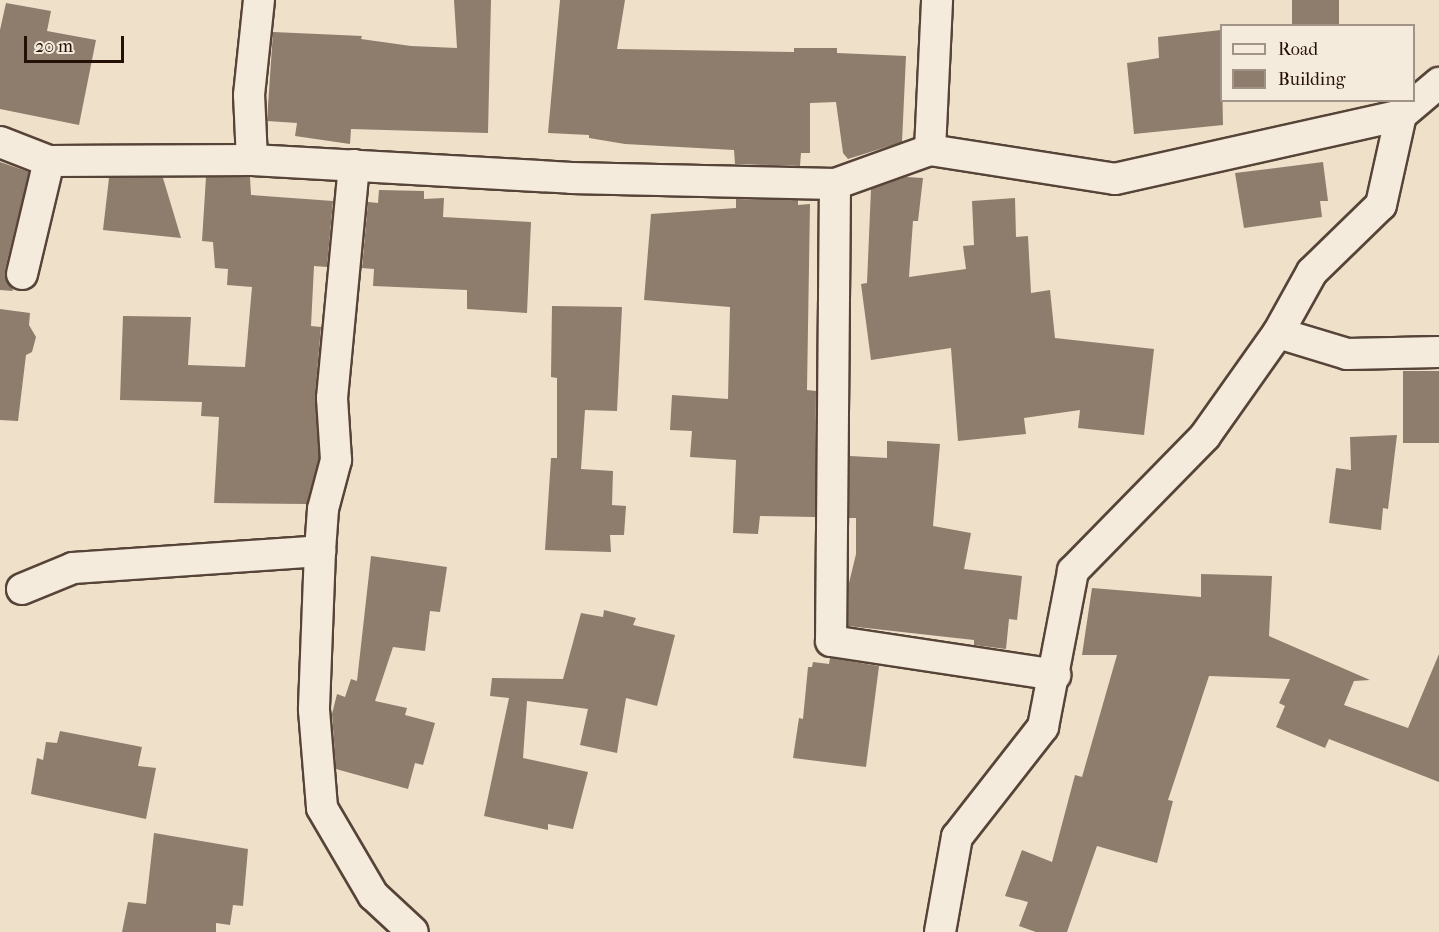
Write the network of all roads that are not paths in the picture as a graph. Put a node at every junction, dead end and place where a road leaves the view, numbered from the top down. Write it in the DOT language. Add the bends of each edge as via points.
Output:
graph roads {
  1 [pos="259,0"];
  2 [pos="937,0"];
  3 [pos="1439,83"];
  4 [pos="1401,115"];
  5 [pos="0,142"];
  6 [pos="930,150"];
  7 [pos="252,160"];
  8 [pos="49,161"];
  9 [pos="354,165"];
  10 [pos="835,184"];
  11 [pos="22,274"];
  12 [pos="1278,333"];
  13 [pos="1439,352"];
  14 [pos="321,550"];
  15 [pos="21,589"];
  16 [pos="1055,675"];
  17 [pos="413,932"];
  18 [pos="940,932"];
  1 -- 7 [label="street" via="249,95"];
  2 -- 6 [label="street"];
  3 -- 4 [label="street"];
  4 -- 6 [label="street" via="1115,179"];
  4 -- 12 [label="street" via="1381,205 1312,272"];
  5 -- 8 [label="street"];
  6 -- 10 [label="street"];
  7 -- 8 [label="street"];
  7 -- 9 [label="street"];
  8 -- 11 [label="street"];
  9 -- 10 [label="street" via="571,178"];
  9 -- 14 [label="street" via="332,399 336,460 323,509"];
  10 -- 16 [label="street" via="831,641"];
  12 -- 13 [label="street" via="1347,354"];
  12 -- 16 [label="street" via="1205,436 1073,571"];
  14 -- 15 [label="street" via="73,568"];
  14 -- 17 [label="street" via="314,710 322,808 373,895"];
  16 -- 18 [label="street" via="1043,727 957,837"];
}
